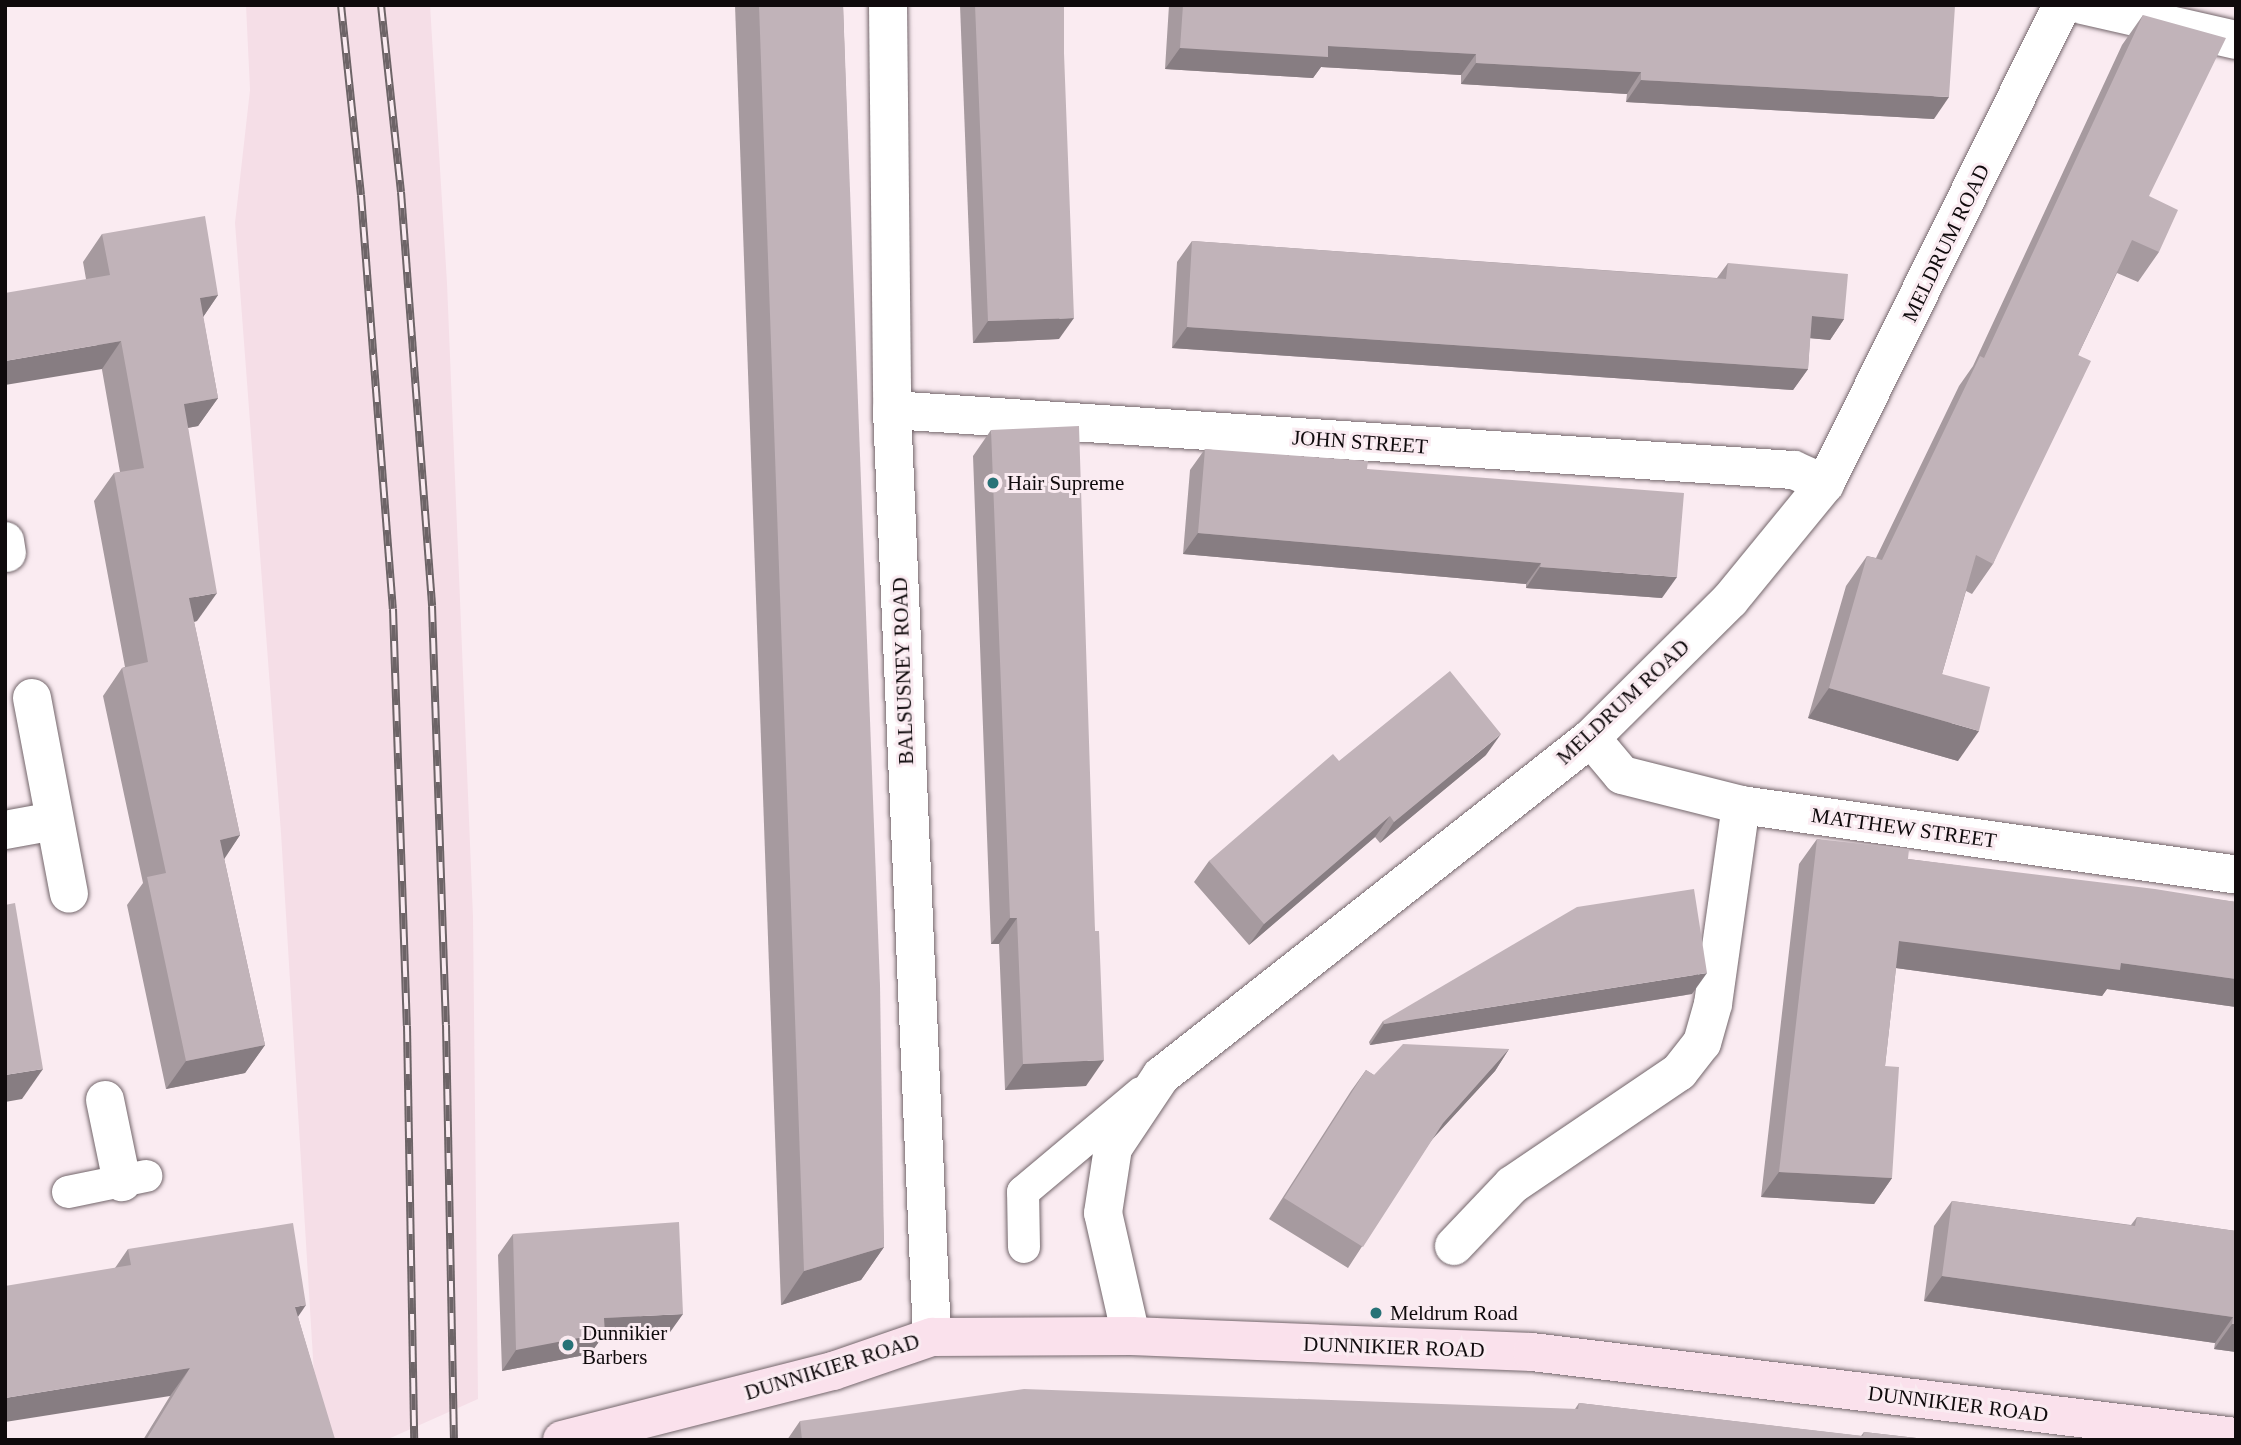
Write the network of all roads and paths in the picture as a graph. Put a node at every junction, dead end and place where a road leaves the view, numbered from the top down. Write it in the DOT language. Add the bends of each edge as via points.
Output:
graph roads {
  1 [pos="888,5"];
  2 [pos="2062,5"];
  3 [pos="2082,5"];
  4 [pos="2236,40"];
  5 [pos="891,411"];
  6 [pos="1825,484"];
  7 [pos="32,698"];
  8 [pos="1591,738"];
  9 [pos="1741,805"];
  10 [pos="54,821"];
  11 [pos="5,830"];
  12 [pos="2236,875"];
  13 [pos="69,894"];
  14 [pos="1161,1076"];
  15 [pos="105,1100"];
  16 [pos="134,1179"];
  17 [pos="68,1192"];
  18 [pos="1454,1246"];
  19 [pos="1024,1247"];
  20 [pos="1130,1336"];
  21 [pos="932,1337"];
  22 [pos="2236,1437"];
  23 [pos="562,1440"];
  1 -- 5 [label="street, BALSUSNEY ROAD"];
  2 -- 6 [label="street, MELDRUM ROAD"];
  3 -- 4 [label="street"];
  5 -- 6 [label="street, JOHN STREET" via="1794,470"];
  5 -- 21 [label="street, BALSUSNEY ROAD"];
  6 -- 8 [label="street, MELDRUM ROAD" via="1730,600"];
  7 -- 10 [label="street"];
  8 -- 9 [label="street, MATTHEW STREET" via="1622,775"];
  8 -- 14 [label="street, MELDRUM ROAD"];
  9 -- 12 [label="street, MATTHEW STREET"];
  9 -- 18 [label="street" via="1713,1004 1702,1043 1679,1072 1513,1185"];
  10 -- 11 [label="street"];
  10 -- 13 [label="street"];
  14 -- 19 [label="lane" via="1023,1192"];
  14 -- 20 [label="street, MELDRUM ROAD" via="1113,1148 1103,1213"];
  15 -- 16 [label="street"];
  16 -- 17 [label="lane"];
  20 -- 21 [label="street, DUNNIKIER ROAD"];
  20 -- 22 [label="street, DUNNIKIER ROAD" via="1532,1352"];
  21 -- 23 [label="street, DUNNIKIER ROAD" via="833,1371"];
}
